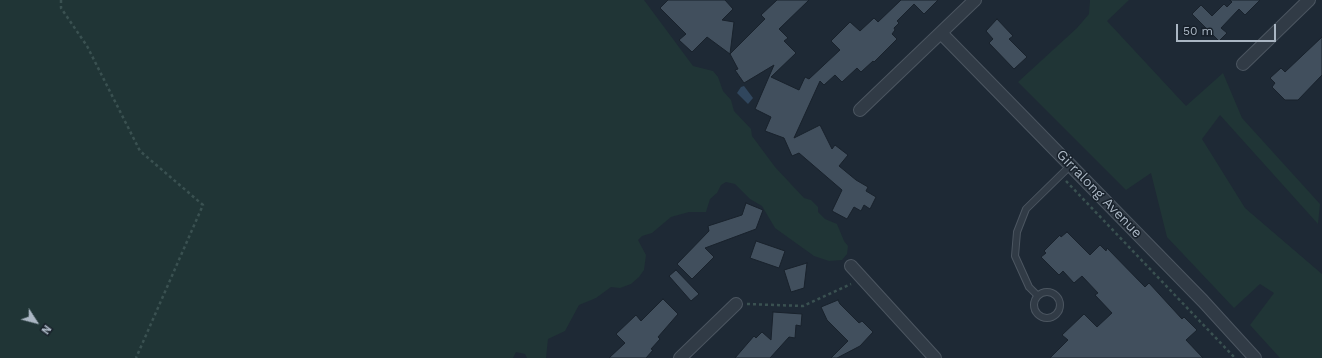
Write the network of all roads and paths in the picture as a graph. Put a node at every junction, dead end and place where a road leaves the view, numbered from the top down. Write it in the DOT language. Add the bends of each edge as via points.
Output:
graph roads {
  1 [pos="61,0"];
  2 [pos="975,0"];
  3 [pos="1309,0"];
  4 [pos="942,33"];
  5 [pos="1243,64"];
  6 [pos="860,110"];
  7 [pos="1071,165"];
  8 [pos="1060,175"];
  9 [pos="851,266"];
  10 [pos="863,279"];
  11 [pos="1038,296"];
  12 [pos="736,304"];
  13 [pos="136,358"];
  14 [pos="680,358"];
  15 [pos="935,358"];
  16 [pos="1235,358"];
  17 [pos="1255,358"];
  1 -- 13 [label="path" via="61,8 87,46 140,151 203,206"];
  2 -- 4 [label="street"];
  3 -- 5 [label="street"];
  4 -- 6 [label="street"];
  4 -- 7 [label="street, Girralong Avenue"];
  7 -- 8 [label="lane"];
  7 -- 17 [label="street, Girralong Avenue"];
  8 -- 11 [label="lane" via="1026,209 1017,232 1015,250 1018,265 1029,286"];
  8 -- 16 [label="path"];
  9 -- 10 [label="street"];
  10 -- 12 [label="path" via="803,306"];
  10 -- 15 [label="street"];
  11 -- 11 [label="lane" via="1035,308 1039,315 1047,318 1055,315 1060,304 1057,296 1050,292"];
  12 -- 14 [label="street"];
}
